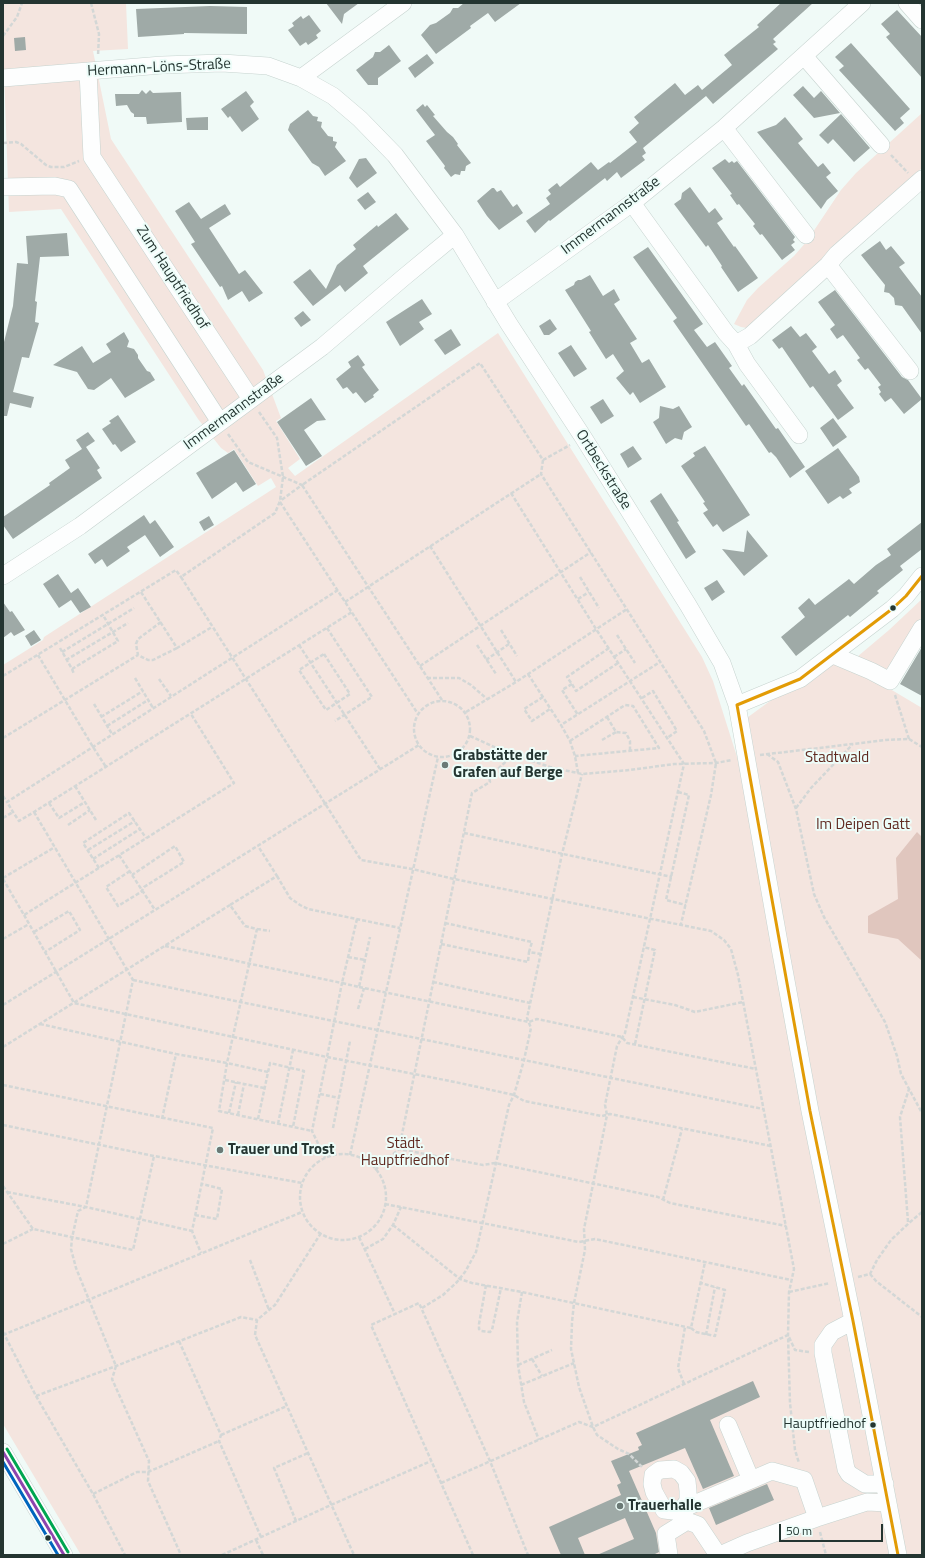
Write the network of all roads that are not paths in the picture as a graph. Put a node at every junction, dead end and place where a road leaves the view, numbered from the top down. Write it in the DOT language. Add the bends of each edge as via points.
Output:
graph roads {
  1 [pos="403,3"];
  2 [pos="862,3"];
  3 [pos="907,3"];
  4 [pos="922,20"];
  5 [pos="804,56"];
  6 [pos="92,71"];
  7 [pos="3,78"];
  8 [pos="301,78"];
  9 [pos="724,128"];
  10 [pos="881,144"];
  11 [pos="920,184"];
  12 [pos="3,188"];
  13 [pos="632,203"];
  14 [pos="455,235"];
  15 [pos="806,235"];
  16 [pos="828,265"];
  17 [pos="495,302"];
  18 [pos="736,344"];
  19 [pos="910,371"];
  20 [pos="251,399"];
  21 [pos="220,422"];
  22 [pos="799,436"];
  23 [pos="3,576"];
  24 [pos="922,576"];
  25 [pos="922,628"];
  26 [pos="833,655"];
  27 [pos="737,705"];
  28 [pos="853,1321"];
  29 [pos="728,1425"];
  30 [pos="3,1452"];
  31 [pos="751,1480"];
  32 [pos="885,1484"];
  33 [pos="888,1502"];
  34 [pos="684,1515"];
  35 [pos="817,1518"];
  36 [pos="64,1555"];
  37 [pos="669,1555"];
  38 [pos="719,1555"];
  39 [pos="898,1555"];
  1 -- 8 [label="street"];
  2 -- 5 [label="street, Immermannstraße"];
  3 -- 4 [label="street"];
  5 -- 9 [label="street, Immermannstraße"];
  5 -- 10 [label="street"];
  6 -- 7 [label="street, Hermann-Löns-Straße"];
  6 -- 8 [label="street, Hermann-Löns-Straße" via="222,63 268,66"];
  6 -- 20 [label="street, Zum Hauptfriedhof" via="92,157"];
  8 -- 14 [label="street, Hermann-Löns-Straße" via="333,96 360,119 395,155"];
  9 -- 13 [label="street, Immermannstraße"];
  9 -- 15 [label="street"];
  11 -- 16 [label="street" via="837,254"];
  12 -- 21 [label="street" via="55,186 69,189"];
  13 -- 17 [label="street, Immermannstraße"];
  13 -- 18 [label="street"];
  14 -- 17 [label="street, Hermann-Löns-Straße"];
  14 -- 20 [label="street, Immermannstraße" via="322,347"];
  16 -- 18 [label="street" via="750,336"];
  16 -- 19 [label="street"];
  17 -- 27 [label="street, Ortbeckstraße" via="688,605 722,663"];
  18 -- 22 [label="street" via="747,364"];
  20 -- 21 [label="street, Immermannstraße"];
  21 -- 23 [label="street, Immermannstraße" via="80,526"];
  24 -- 26 [label="street" via="892,609"];
  25 -- 26 [label="street" via="890,681"];
  26 -- 27 [label="street" via="800,679"];
  27 -- 28 [label="street, Ortbeckstraße" via="810,1111"];
  28 -- 32 [label="street, Ortbeckstraße"];
  28 -- 32 [label="street" via="832,1332 823,1345 823,1353 846,1469 849,1474 865,1484"];
  29 -- 31 [label="street"];
  30 -- 36 [label="street"];
  31 -- 34 [label="street"];
  31 -- 35 [label="street" via="772,1471 804,1480"];
  32 -- 33 [label="street, Ortbeckstraße"];
  33 -- 35 [label="street" via="867,1502"];
  33 -- 39 [label="street, Ortbeckstraße"];
  34 -- 34 [label="street" via="664,1510 654,1492 654,1475 660,1470 674,1469 687,1481 688,1501"];
  34 -- 37 [label="street" via="666,1534"];
  34 -- 38 [label="street" via="698,1525"];
  35 -- 38 [label="street"];
}
